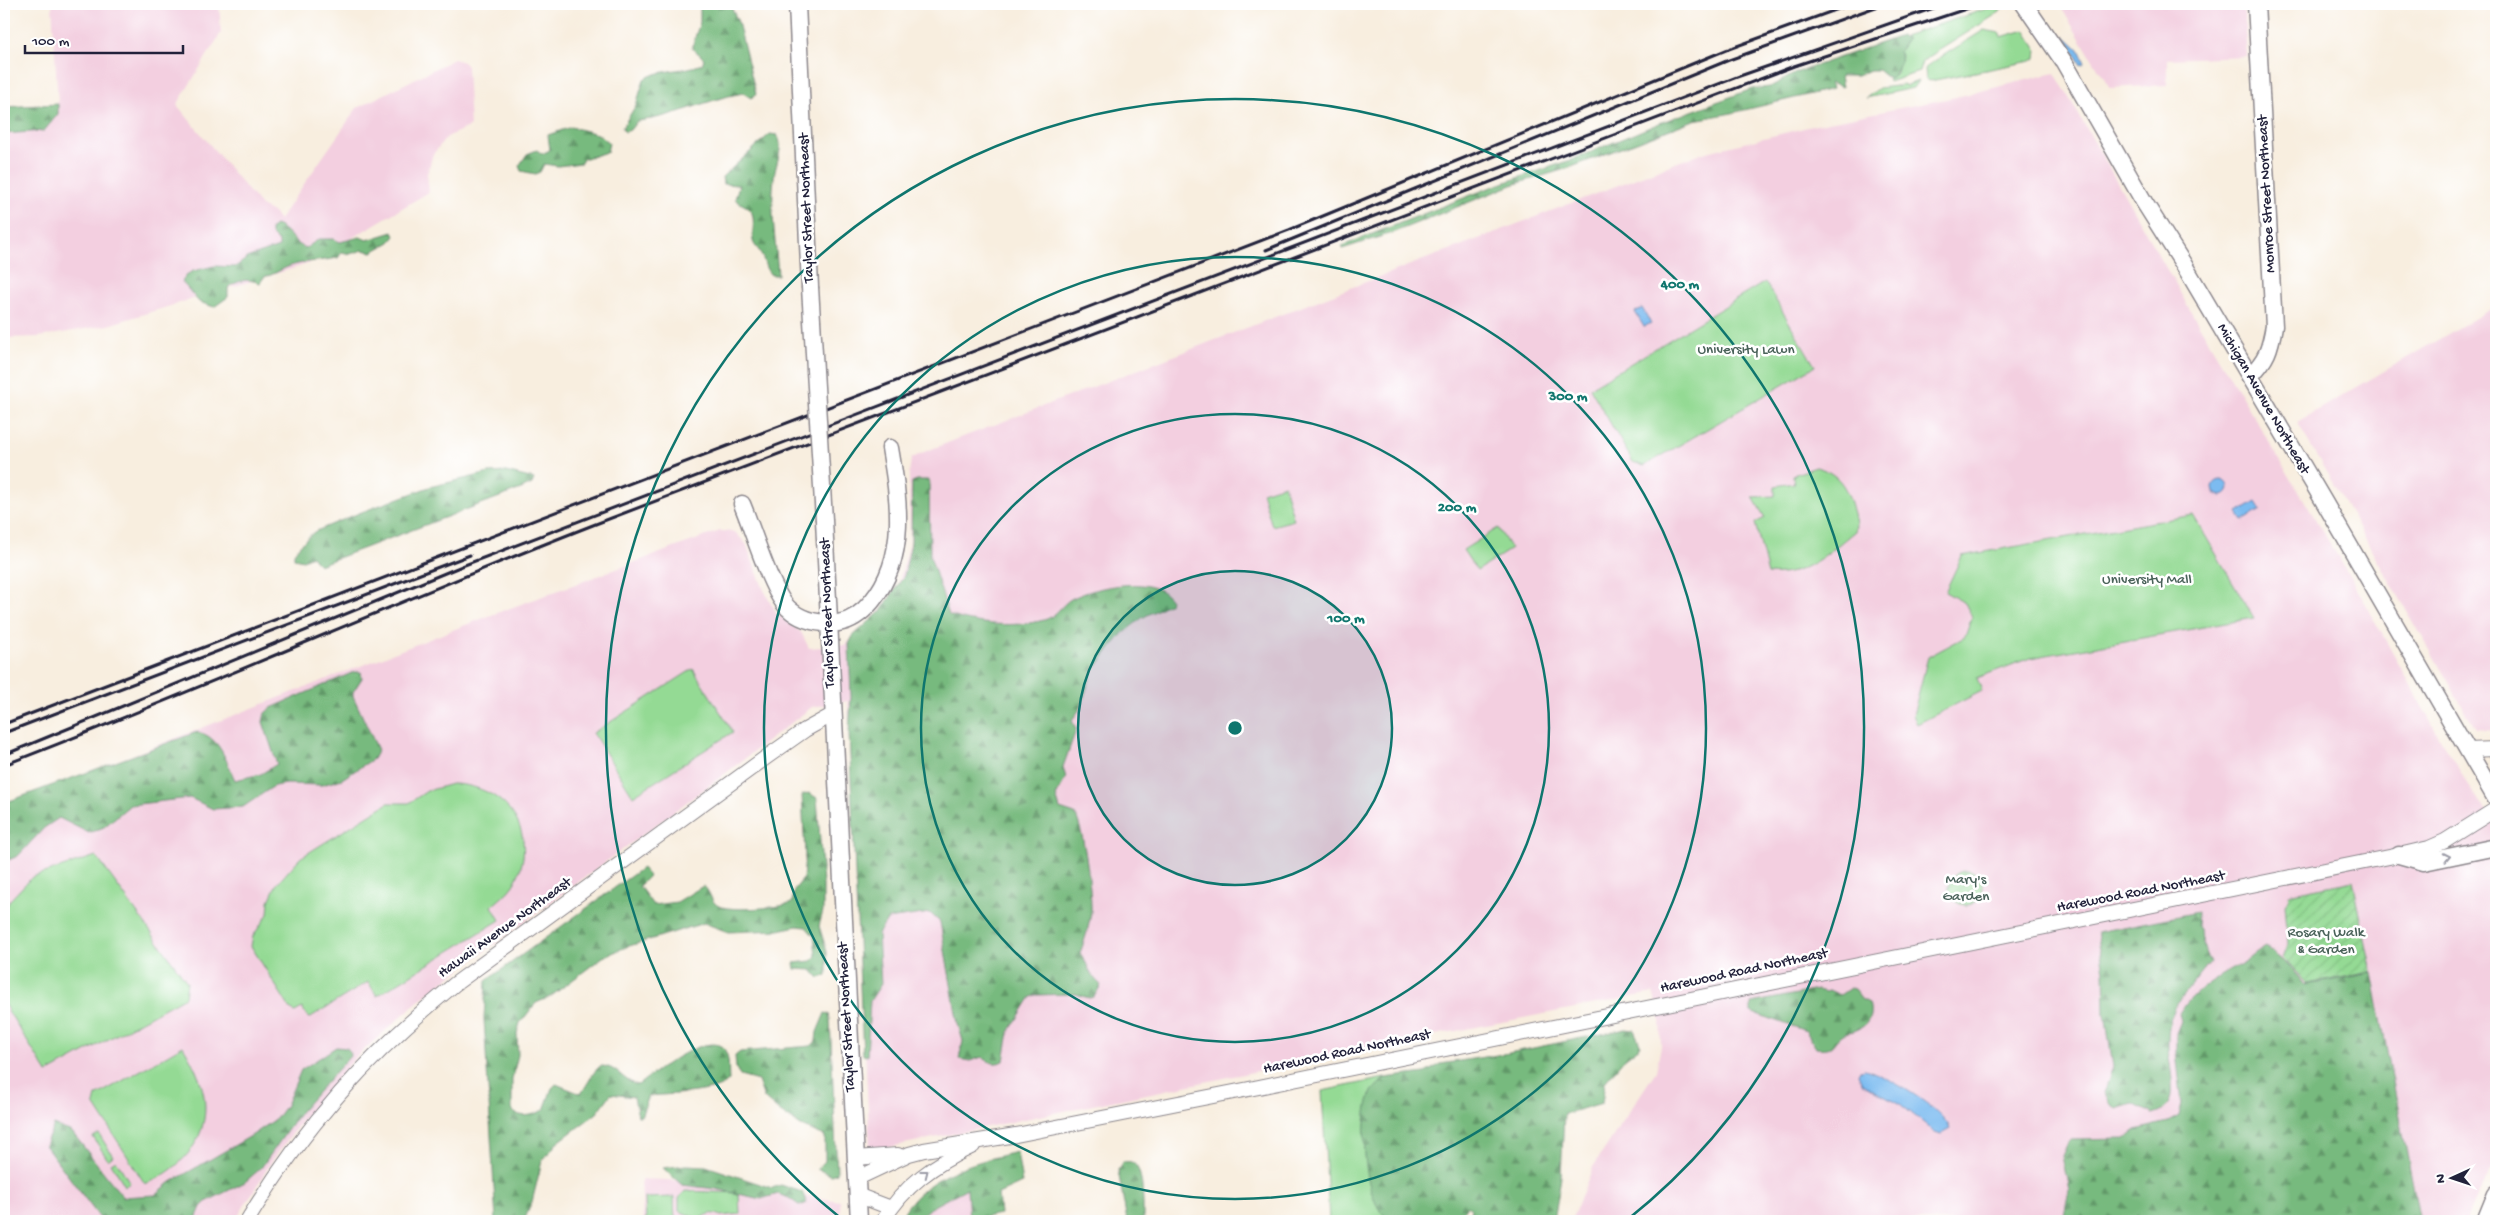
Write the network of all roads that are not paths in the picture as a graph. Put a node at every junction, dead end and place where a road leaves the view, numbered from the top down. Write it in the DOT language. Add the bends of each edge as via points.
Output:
graph roads {
  1 [pos="797,4"];
  2 [pos="2024,4"];
  3 [pos="2256,4"];
  4 [pos="2250,376"];
  5 [pos="890,448"];
  6 [pos="742,504"];
  7 [pos="829,624"];
  8 [pos="832,715"];
  9 [pos="2467,750"];
  10 [pos="2496,750"];
  11 [pos="2496,799"];
  12 [pos="2496,809"];
  13 [pos="2496,847"];
  14 [pos="2399,855"];
  15 [pos="988,1139"];
  16 [pos="909,1154"];
  17 [pos="855,1158"];
  18 [pos="857,1187"];
  19 [pos="2496,1194"];
  20 [pos="892,1208"];
  21 [pos="247,1221"];
  22 [pos="859,1221"];
  23 [pos="883,1221"];
  24 [pos="2485,1221"];
  1 -- 7 [label="main road, Taylor Street Northeast, bridge"];
  2 -- 4 [label="main road, Michigan Avenue Northeast" via="2064,62 2144,202"];
  3 -- 4 [label="main road, Monroe Street Northeast" via="2274,326 2264,362"];
  4 -- 9 [label="main road, Michigan Avenue Northeast"];
  5 -- 7 [label="main road" via="898,530 893,565 879,591 860,613 846,621"];
  6 -- 7 [label="main road" via="783,603 798,616"];
  7 -- 8 [label="main road, Taylor Street Northeast"];
  8 -- 17 [label="main road, Taylor Street Northeast"];
  8 -- 21 [label="street, Hawaii Avenue Northeast" via="768,756 429,1005 372,1057 332,1100 287,1158"];
  9 -- 10 [label="street"];
  9 -- 11 [label="main road, Michigan Avenue Northeast"];
  12 -- 14 [label="street, Harewood Road Northeast" via="2445,841"];
  14 -- 13 [label="main road, one-way" via="2424,862"];
  14 -- 15 [label="street, Harewood Road Northeast"];
  15 -- 16 [label="street, Harewood Road Northeast"];
  20 -- 15 [label="street, Harewood Road Northeast, one-way" via="925,1172"];
  16 -- 17 [label="street"];
  16 -- 18 [label="street, Harewood Road Northeast"];
  17 -- 18 [label="main road, Taylor Street Northeast"];
  18 -- 20 [label="street"];
  18 -- 22 [label="main road, Taylor Street Northeast"];
  19 -- 24 [label="main road"];
  20 -- 23 [label="street, Harewood Road Northeast"];
}
